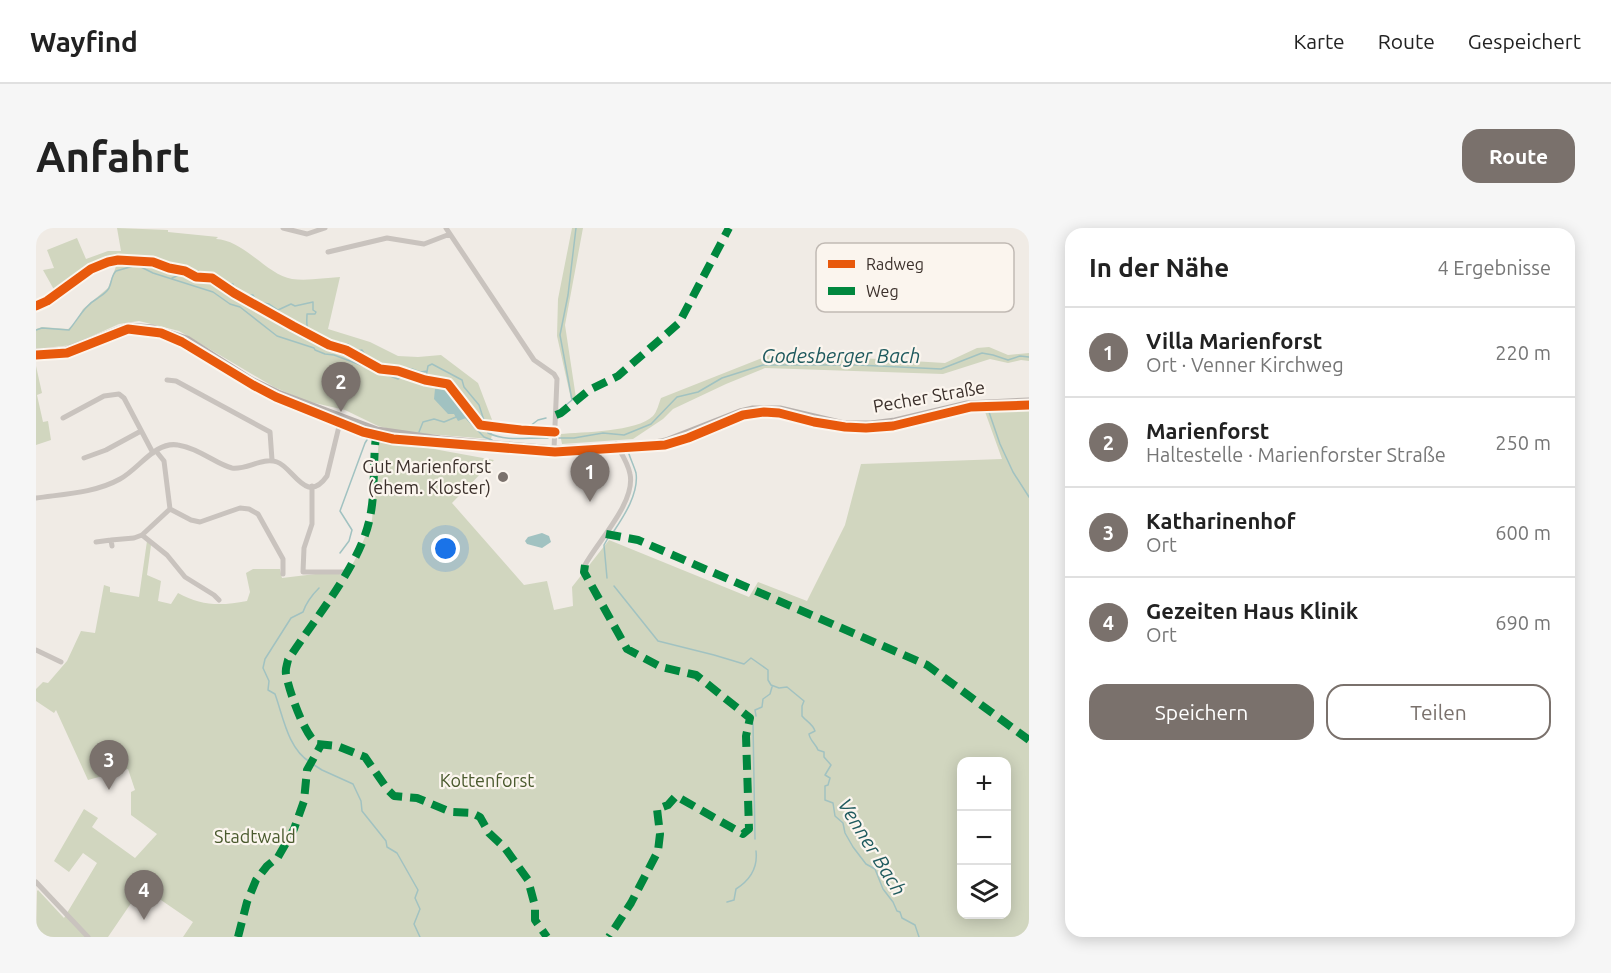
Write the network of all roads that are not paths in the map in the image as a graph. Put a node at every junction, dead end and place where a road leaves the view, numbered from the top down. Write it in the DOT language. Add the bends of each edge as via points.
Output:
graph roads {
  1 [pos="283,228"];
  2 [pos="325,228"];
  3 [pos="446,228"];
  4 [pos="450,234"];
  5 [pos="328,252"];
  6 [pos="36,352"];
  7 [pos="167,380"];
  8 [pos="1029,401"];
  9 [pos="63,418"];
  10 [pos="341,418"];
  11 [pos="141,431"];
  12 [pos="616,444"];
  13 [pos="554,448"];
  14 [pos="154,452"];
  15 [pos="84,458"];
  16 [pos="272,460"];
  17 [pos="312,486"];
  18 [pos="36,498"];
  19 [pos="170,509"];
  20 [pos="141,535"];
  21 [pos="96,542"];
  22 [pos="585,565"];
  23 [pos="345,572"];
  24 [pos="283,574"];
  25 [pos="219,600"];
  26 [pos="36,650"];
  27 [pos="61,662"];
  28 [pos="36,882"];
  29 [pos="88,937"];
  1 -- 2 [label="street" via="306,234"];
  3 -- 4 [label="street"];
  4 -- 5 [label="street" via="424,244 383,239"];
  4 -- 13 [label="street" via="534,360 557,380"];
  6 -- 10 [label="main road, Pecher Straße" via="66,350 128,326 153,328 187,339 251,380"];
  7 -- 16 [label="street" via="176,381 270,432"];
  8 -- 12 [label="main road, Pecher Straße" via="967,404 871,424 844,424 780,409 753,410 666,441"];
  9 -- 11 [label="street" via="115,394 124,398"];
  10 -- 13 [label="main road, Pecher Straße" via="392,433"];
  10 -- 17 [label="street" via="327,476 322,483"];
  11 -- 14 [label="street"];
  11 -- 15 [label="street"];
  12 -- 13 [label="main road, Pecher Straße"];
  12 -- 22 [label="street" via="627,465 630,487"];
  14 -- 16 [label="street" via="179,445 233,468"];
  14 -- 18 [label="street" via="121,479 106,485"];
  14 -- 19 [label="street" via="164,461"];
  16 -- 17 [label="street" via="287,467 300,483"];
  17 -- 23 [label="street" via="312,524 304,548 303,572"];
  19 -- 20 [label="street"];
  19 -- 24 [label="street" via="200,522 240,508 258,514 283,559"];
  20 -- 21 [label="street" via="112,543"];
  20 -- 25 [label="street" via="167,555 185,577"];
  26 -- 27 [label="street"];
  28 -- 29 [label="street"];
}
